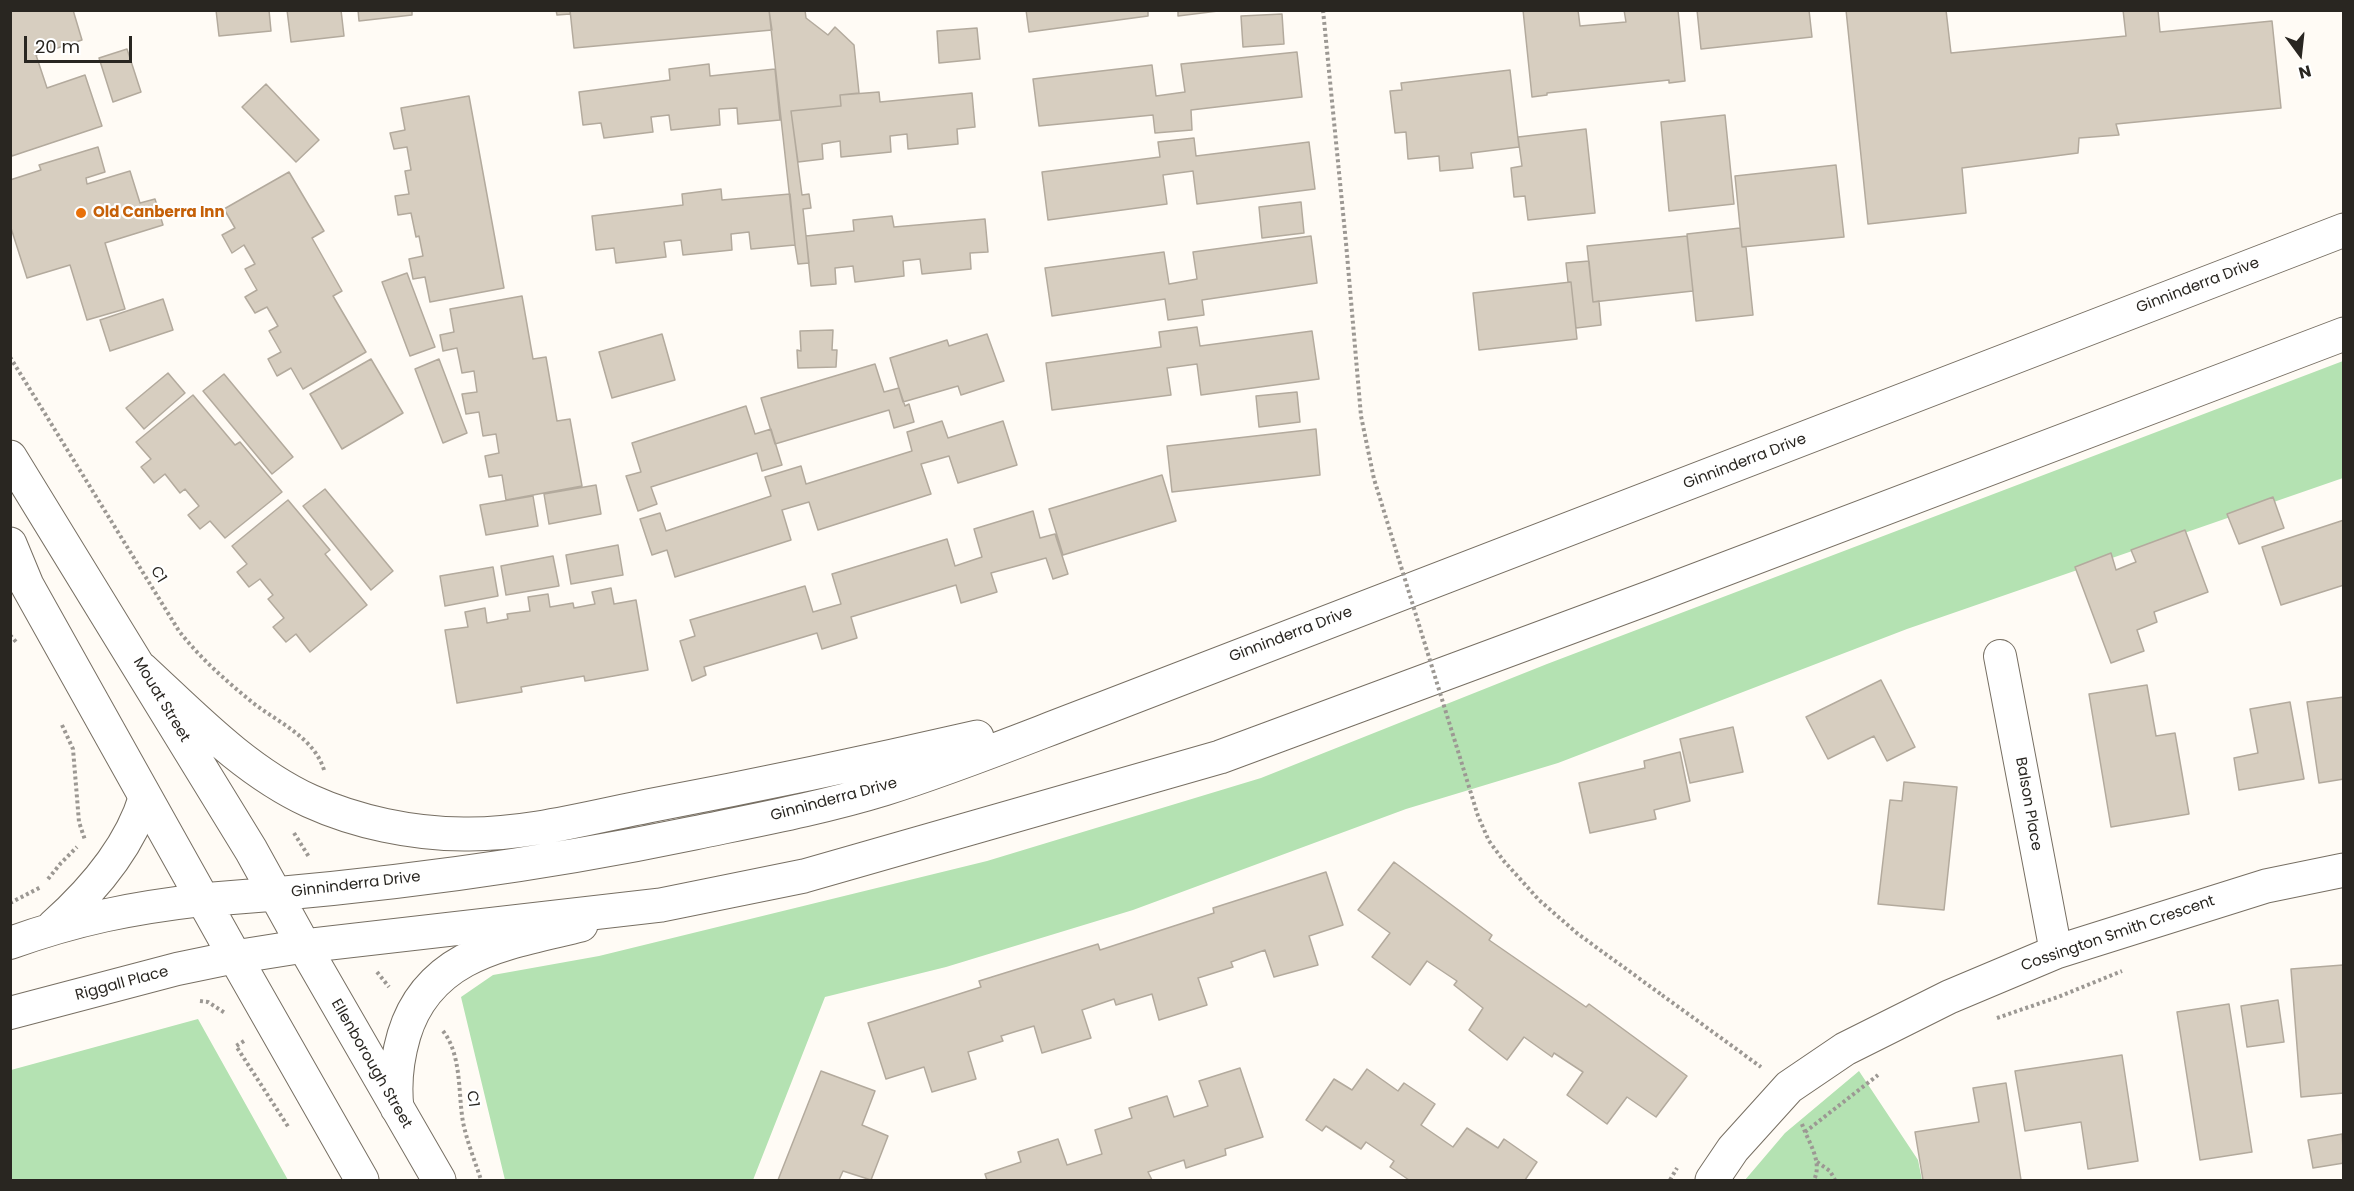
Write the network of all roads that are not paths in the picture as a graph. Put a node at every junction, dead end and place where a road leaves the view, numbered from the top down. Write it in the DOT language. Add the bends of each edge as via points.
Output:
graph roads {
  1 [pos="2343,230"];
  2 [pos="2343,334"];
  3 [pos="10,457"];
  4 [pos="10,544"];
  5 [pos="2001,656"];
  6 [pos="142,669"];
  7 [pos="1102,709"];
  8 [pos="145,797"];
  9 [pos="2343,870"];
  10 [pos="277,894"];
  11 [pos="201,900"];
  12 [pos="661,905"];
  13 [pos="50,928"];
  14 [pos="10,943"];
  15 [pos="304,946"];
  16 [pos="2056,952"];
  17 [pos="235,957"];
  18 [pos="10,1013"];
  19 [pos="397,1108"];
  20 [pos="362,1180"];
  21 [pos="439,1180"];
  22 [pos="1712,1180"];
  1 -- 7 [label="main road, Ginninderra Drive"];
  2 -- 12 [label="main road" via="1220,757 804,876"];
  3 -- 6 [label="main road, Mouat Street"];
  4 -- 8 [label="main road" via="27,585"];
  5 -- 16 [label="street, Balson Place"];
  6 -- 7 [label="main road" via="231,751 310,801 379,824 464,834 562,823 816,774"];
  6 -- 10 [label="main road, Mouat Street"];
  7 -- 10 [label="main road, Ginninderra Drive" via="883,789 780,816 586,855"];
  8 -- 11 [label="main road"];
  8 -- 13 [label="street" via="112,860 78,903"];
  9 -- 16 [label="main road, Cossington Smith Crescent" via="2266,886"];
  10 -- 11 [label="main road, Ginninderra Drive"];
  10 -- 15 [label="main road, Mouat Street"];
  11 -- 13 [label="street" via="113,912"];
  11 -- 17 [label="main road"];
  12 -- 15 [label="main road"];
  12 -- 19 [label="main road" via="490,948 443,973 415,1006 406,1027 397,1063"];
  13 -- 14 [label="street"];
  15 -- 17 [label="main road"];
  15 -- 19 [label="main road, Ellenborough Street"];
  16 -- 22 [label="main road, Cossington Smith Crescent" via="1949,997 1845,1049 1789,1087 1733,1149"];
  17 -- 18 [label="street, Riggall Place"];
  17 -- 20 [label="main road"];
  19 -- 21 [label="main road, Ellenborough Street"];
}
